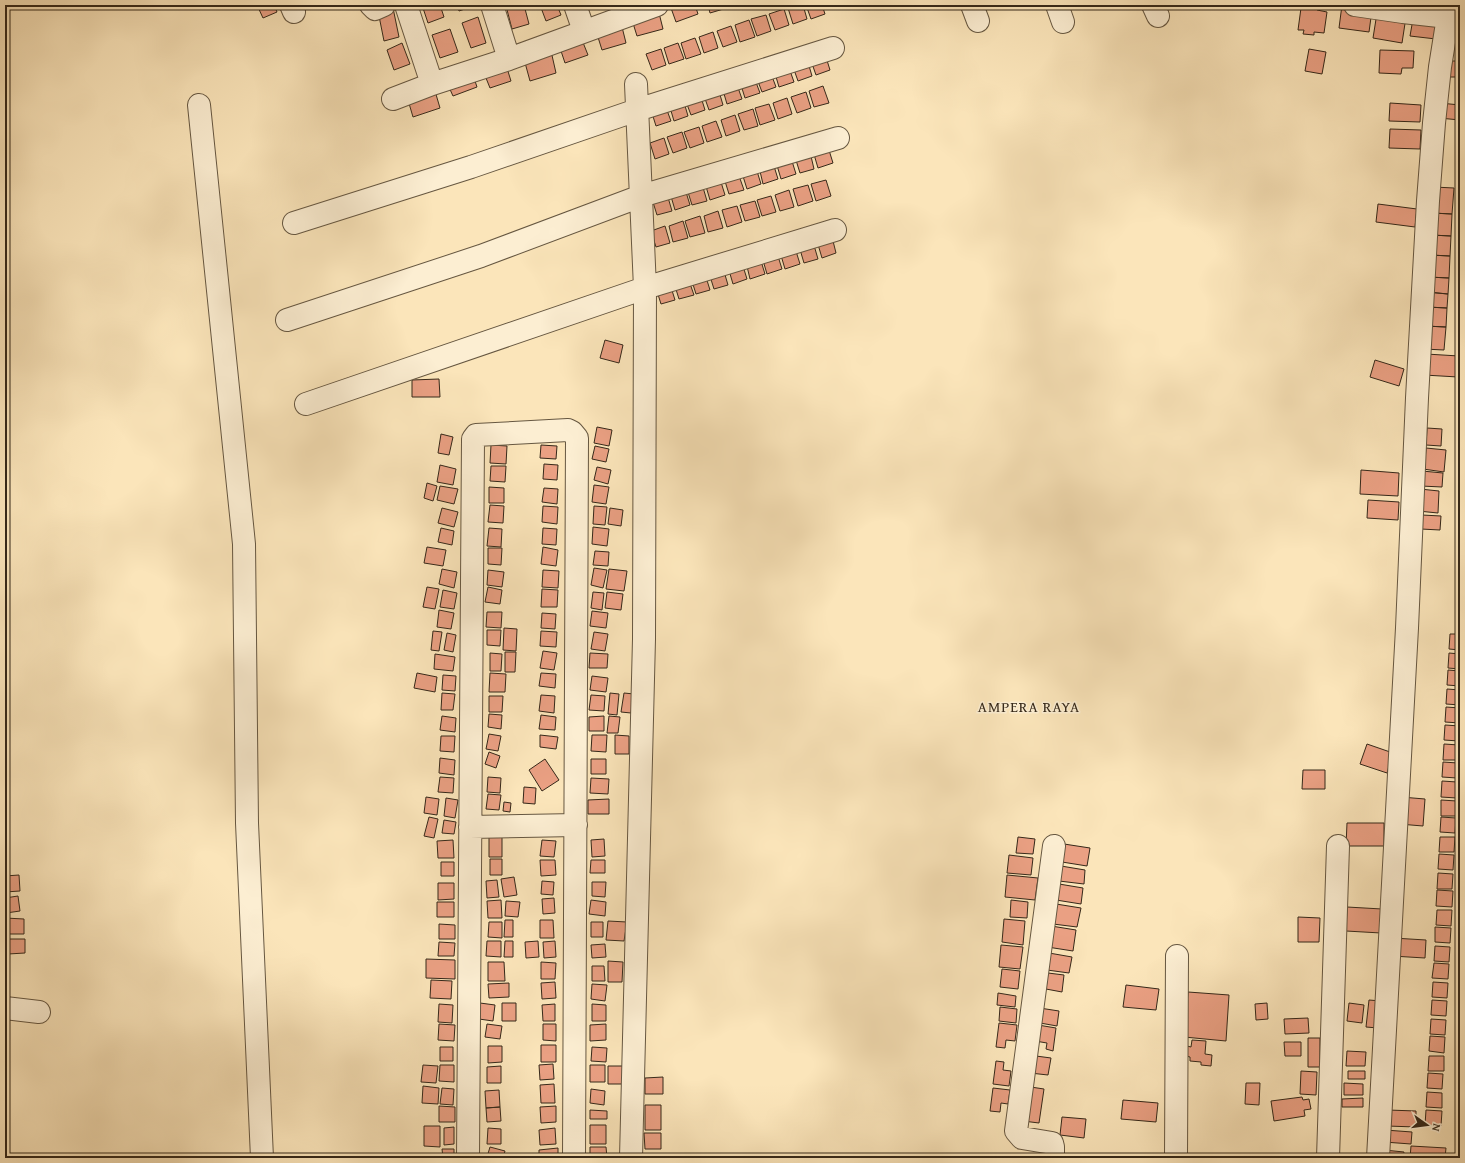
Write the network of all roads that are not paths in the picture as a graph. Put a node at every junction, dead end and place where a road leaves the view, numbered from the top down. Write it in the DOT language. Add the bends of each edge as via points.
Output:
graph roads {
  1 [pos="371,5"];
  2 [pos="384,5"];
  3 [pos="406,5"];
  4 [pos="492,5"];
  5 [pos="576,5"];
  6 [pos="657,5"];
  7 [pos="1355,5"];
  8 [pos="1448,11"];
  9 [pos="584,31"];
  10 [pos="833,48"];
  11 [pos="509,59"];
  12 [pos="432,84"];
  13 [pos="636,84"];
  14 [pos="393,99"];
  15 [pos="199,105"];
  16 [pos="637,110"];
  17 [pos="838,138"];
  18 [pos="641,196"];
  19 [pos="294,223"];
  20 [pos="835,230"];
  21 [pos="645,288"];
  22 [pos="287,320"];
  23 [pos="306,404"];
  24 [pos="576,825"];
  25 [pos="470,827"];
  26 [pos="1054,846"];
  27 [pos="1338,846"];
  28 [pos="1177,956"];
  29 [pos="5,1008"];
  30 [pos="39,1012"];
  31 [pos="262,1158"];
  32 [pos="468,1158"];
  33 [pos="574,1158"];
  34 [pos="631,1158"];
  35 [pos="1052,1158"];
  36 [pos="1176,1158"];
  37 [pos="1328,1158"];
  38 [pos="1378,1158"];
  1 -- 2 [label="street" via="375,9"];
  3 -- 12 [label="street"];
  4 -- 11 [label="street"];
  5 -- 9 [label="street"];
  6 -- 9 [label="street"];
  7 -- 8 [label="street" via="1403,12"];
  8 -- 38 [label="street" via="1434,115 1428,201"];
  9 -- 11 [label="street"];
  10 -- 16 [label="street"];
  11 -- 12 [label="street"];
  12 -- 14 [label="street"];
  13 -- 16 [label="street"];
  15 -- 31 [label="street" via="244,544 246,823"];
  16 -- 18 [label="street"];
  16 -- 19 [label="street" via="471,167"];
  17 -- 18 [label="street"];
  18 -- 21 [label="street"];
  18 -- 22 [label="street" via="481,256"];
  20 -- 21 [label="street"];
  21 -- 23 [label="street"];
  21 -- 34 [label="street" via="644,639"];
  24 -- 25 [label="street"];
  24 -- 25 [label="street" via="577,438 568,430 476,435 472,439"];
  24 -- 33 [label="street"];
  25 -- 32 [label="street"];
  26 -- 35 [label="street" via="1016,1131 1022,1138 1052,1143"];
  27 -- 37 [label="street"];
  28 -- 36 [label="street"];
  29 -- 30 [label="street"];
}
